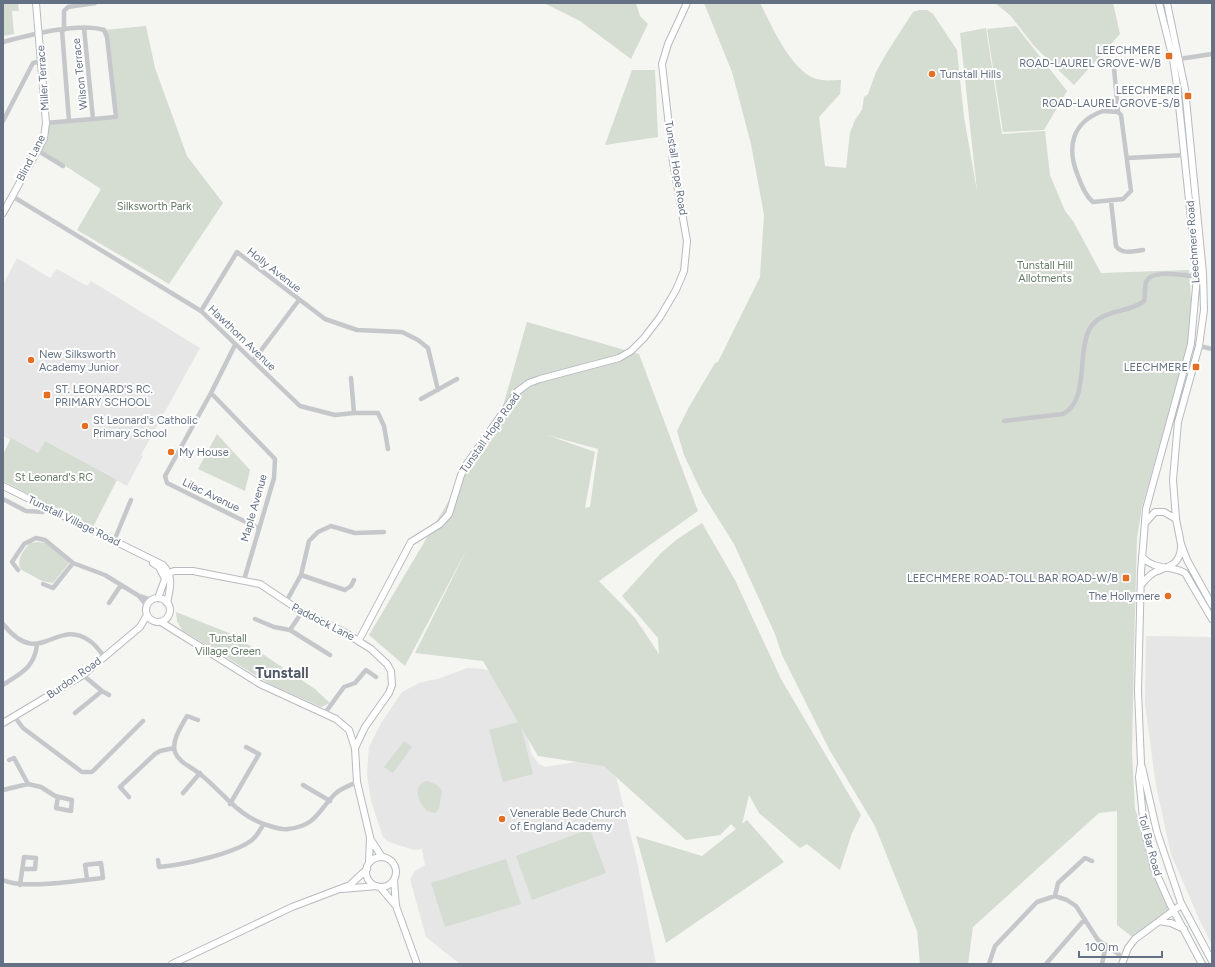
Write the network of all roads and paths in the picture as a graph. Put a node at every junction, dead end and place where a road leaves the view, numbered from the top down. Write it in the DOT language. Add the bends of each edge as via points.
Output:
graph roads {
  1 [pos="36,3"];
  2 [pos="95,3"];
  3 [pos="688,3"];
  4 [pos="1159,3"];
  5 [pos="1167,3"];
  6 [pos="84,28"];
  7 [pos="63,30"];
  8 [pos="39,33"];
  9 [pos="3,42"];
  10 [pos="1212,54"];
  11 [pos="1176,59"];
  12 [pos="42,61"];
  13 [pos="1114,68"];
  14 [pos="1118,112"];
  15 [pos="94,119"];
  16 [pos="3,121"];
  17 [pos="69,121"];
  18 [pos="46,123"];
  19 [pos="37,150"];
  20 [pos="1189,155"];
  21 [pos="1127,158"];
  22 [pos="63,166"];
  23 [pos="12,196"];
  24 [pos="1111,200"];
  25 [pos="3,213"];
  26 [pos="1143,250"];
  27 [pos="1197,270"];
  28 [pos="299,300"];
  29 [pos="201,311"];
  30 [pos="235,344"];
  31 [pos="1191,344"];
  32 [pos="1199,346"];
  33 [pos="1212,349"];
  34 [pos="252,361"];
  35 [pos="351,378"];
  36 [pos="458,380"];
  37 [pos="438,390"];
  38 [pos="211,393"];
  39 [pos="422,399"];
  40 [pos="354,412"];
  41 [pos="1004,421"];
  42 [pos="388,449"];
  43 [pos="3,486"];
  44 [pos="3,499"];
  45 [pos="131,500"];
  46 [pos="45,507"];
  47 [pos="1176,519"];
  48 [pos="1144,525"];
  49 [pos="258,528"];
  50 [pos="384,532"];
  51 [pos="114,541"];
  52 [pos="1181,544"];
  53 [pos="1142,557"];
  54 [pos="73,563"];
  55 [pos="1167,569"];
  56 [pos="18,570"];
  57 [pos="1141,572"];
  58 [pos="166,574"];
  59 [pos="301,575"];
  60 [pos="244,580"];
  61 [pos="354,580"];
  62 [pos="43,584"];
  63 [pos="121,585"];
  64 [pos="1141,585"];
  65 [pos="139,596"];
  66 [pos="158,598"];
  67 [pos="152,600"];
  68 [pos="286,602"];
  69 [pos="108,603"];
  70 [pos="167,603"];
  71 [pos="1212,605"];
  72 [pos="147,606"];
  73 [pos="302,612"];
  74 [pos="147,615"];
  75 [pos="169,615"];
  76 [pos="255,619"];
  77 [pos="1212,619"];
  78 [pos="158,622"];
  79 [pos="3,624"];
  80 [pos="140,627"];
  81 [pos="174,629"];
  82 [pos="290,630"];
  83 [pos="359,640"];
  84 [pos="37,645"];
  85 [pos="330,655"];
  86 [pos="105,657"];
  87 [pos="83,674"];
  88 [pos="376,677"];
  89 [pos="3,685"];
  90 [pos="102,691"];
  91 [pos="109,695"];
  92 [pos="75,713"];
  93 [pos="324,713"];
  94 [pos="14,716"];
  95 [pos="198,720"];
  96 [pos="143,721"];
  97 [pos="3,723"];
  98 [pos="365,727"];
  99 [pos="351,734"];
  100 [pos="246,747"];
  101 [pos="174,748"];
  102 [pos="355,748"];
  103 [pos="9,760"];
  104 [pos="1141,763"];
  105 [pos="200,773"];
  106 [pos="357,782"];
  107 [pos="28,784"];
  108 [pos="303,785"];
  109 [pos="3,790"];
  110 [pos="183,793"];
  111 [pos="58,797"];
  112 [pos="129,797"];
  113 [pos="330,800"];
  114 [pos="230,804"];
  115 [pos="263,825"];
  116 [pos="370,837"];
  117 [pos="382,857"];
  118 [pos="158,860"];
  119 [pos="1092,861"];
  120 [pos="368,866"];
  121 [pos="22,869"];
  122 [pos="87,879"];
  123 [pos="3,880"];
  124 [pos="394,880"];
  125 [pos="20,884"];
  126 [pos="379,887"];
  127 [pos="340,889"];
  128 [pos="1055,896"];
  129 [pos="1182,905"];
  130 [pos="396,906"];
  131 [pos="1173,910"];
  132 [pos="1084,920"];
  133 [pos="1158,921"];
  134 [pos="1184,929"];
  135 [pos="1106,945"];
  136 [pos="1123,961"];
  137 [pos="1212,961"];
  138 [pos="172,964"];
  139 [pos="416,964"];
  140 [pos="989,964"];
  141 [pos="1046,964"];
  142 [pos="1102,964"];
  143 [pos="1202,964"];
  1 -- 8 [label="main road, Miller Terrace"];
  2 -- 7 [label="street" via="68,7 64,11"];
  3 -- 83 [label="main road, Tunstall Hope Road" via="662,64 672,154 687,241 684,272 676,290 660,317 631,351 619,358 540,379 518,391 460,475 449,514 440,524 411,542"];
  4 -- 11 [label="main road, Leechmere Road"];
  5 -- 11 [label="main road, Leechmere Road"];
  6 -- 7 [label="street"];
  6 -- 15 [label="street, Wilson Terrace"];
  6 -- 15 [label="street" via="104,30 108,37 116,117"];
  7 -- 8 [label="street"];
  7 -- 17 [label="street"];
  8 -- 9 [label="street"];
  8 -- 12 [label="main road, Miller Terrace"];
  10 -- 11 [label="street"];
  11 -- 20 [label="main road, Leechmere Road" via="1185,89"];
  12 -- 16 [label="street" via="33,63"];
  12 -- 18 [label="main road, Miller Terrace"];
  13 -- 14 [label="street"];
  14 -- 21 [label="street" via="1121,115"];
  14 -- 24 [label="street" via="1103,112 1085,120 1073,138 1071,152 1075,169 1088,197 1093,202"];
  15 -- 17 [label="street"];
  17 -- 18 [label="street"];
  18 -- 19 [label="main road, Blind Lane" via="44,138"];
  19 -- 22 [label="street"];
  19 -- 23 [label="main road, Blind Lane"];
  20 -- 21 [label="street"];
  20 -- 27 [label="main road, Leechmere Road"];
  20 -- 32 [label="main road, Leechmere Road" via="1203,272 1204,310"];
  21 -- 24 [label="street" via="1131,191 1123,200"];
  23 -- 25 [label="main road, Blind Lane"];
  23 -- 29 [label="street, Hawthorn Avenue"];
  24 -- 26 [label="street" via="1116,246 1123,252"];
  27 -- 31 [label="main road, Leechmere Road"];
  27 -- 41 [label="street" via="1191,276 1155,274 1147,279 1144,301 1139,306 1110,313 1090,328 1083,353 1077,399 1069,411 1063,414"];
  28 -- 29 [label="street, Holly Avenue" via="237,252"];
  28 -- 34 [label="street"];
  28 -- 37 [label="street, Holly Avenue" via="325,320 357,330 402,332 418,340 428,348"];
  29 -- 30 [label="street, Hawthorn Avenue"];
  30 -- 34 [label="street, Hawthorn Avenue"];
  30 -- 38 [label="street, Lilac Avenue"];
  31 -- 32 [label="main road"];
  31 -- 48 [label="main road, Leechmere Road" via="1157,463"];
  32 -- 33 [label="street"];
  32 -- 47 [label="main road, Leechmere Road" via="1178,422 1173,480"];
  34 -- 40 [label="street, Hawthorn Avenue" via="300,406 335,416"];
  35 -- 40 [label="street"];
  36 -- 37 [label="street"];
  37 -- 39 [label="street"];
  38 -- 49 [label="street, Maple Avenue" via="275,459 274,478"];
  38 -- 49 [label="street, Lilac Avenue" via="164,476 167,483"];
  40 -- 42 [label="street" via="378,413 384,426"];
  43 -- 46 [label="main road, Tunstall Village Road"];
  44 -- 46 [label="street" via="26,510 42,512"];
  45 -- 51 [label="street"];
  46 -- 51 [label="main road, Tunstall Village Road"];
  47 -- 48 [label="main road" via="1164,512 1155,512"];
  47 -- 52 [label="main road, Leechmere Road"];
  48 -- 53 [label="main road, Leechmere Road"];
  49 -- 60 [label="street, Maple Avenue"];
  50 -- 59 [label="street" via="356,533 331,526 318,532 309,541"];
  51 -- 58 [label="main road, Tunstall Village Road" via="163,565"];
  52 -- 55 [label="main road" via="1176,562"];
  52 -- 71 [label="main road, Leechmere Road"];
  53 -- 55 [label="main road" via="1150,565"];
  53 -- 57 [label="main road, Leechmere Road"];
  54 -- 56 [label="street" via="45,540 36,538 24,544 12,562"];
  54 -- 62 [label="street" via="53,588"];
  54 -- 63 [label="street" via="105,575"];
  55 -- 64 [label="main road" via="1155,572"];
  55 -- 77 [label="main road" via="1179,569 1185,573"];
  57 -- 64 [label="main road, Toll Bar Road"];
  58 -- 60 [label="main road, Paddock Lane" via="180,570"];
  58 -- 66 [label="main road"];
  58 -- 70 [label="main road" via="171,581"];
  59 -- 61 [label="street" via="345,590"];
  59 -- 68 [label="street"];
  60 -- 68 [label="main road, Paddock Lane" via="266,587"];
  63 -- 65 [label="street"];
  63 -- 69 [label="street"];
  64 -- 104 [label="main road, Toll Bar Road" via="1138,690"];
  65 -- 67 [label="street"];
  65 -- 72 [label="street"];
  66 -- 67 [label="main road"];
  66 -- 70 [label="main road"];
  67 -- 72 [label="main road"];
  68 -- 73 [label="main road, Paddock Lane"];
  70 -- 75 [label="main road"];
  72 -- 74 [label="main road"];
  73 -- 82 [label="street"];
  73 -- 83 [label="main road, Paddock Lane"];
  74 -- 78 [label="main road"];
  74 -- 80 [label="main road, Burdon Road"];
  75 -- 78 [label="main road"];
  75 -- 81 [label="main road"];
  76 -- 82 [label="street"];
  78 -- 80 [label="main road, Burdon Road"];
  78 -- 81 [label="main road"];
  79 -- 84 [label="street" via="12,636 24,643"];
  80 -- 86 [label="main road, Burdon Road"];
  81 -- 93 [label="main road" via="260,684"];
  82 -- 85 [label="street"];
  83 -- 98 [label="main road, Paddock Lane" via="387,664 392,677 389,693"];
  84 -- 86 [label="street" via="64,635 79,636 91,642"];
  84 -- 89 [label="street" via="33,663"];
  86 -- 87 [label="main road, Burdon Road"];
  87 -- 90 [label="street"];
  87 -- 94 [label="main road, Burdon Road"];
  88 -- 93 [label="street" via="366,670 355,683 344,687"];
  90 -- 91 [label="street"];
  90 -- 92 [label="street"];
  93 -- 99 [label="main road" via="341,722"];
  94 -- 96 [label="street" via="23,728 82,772 92,772"];
  94 -- 97 [label="main road, Burdon Road"];
  95 -- 101 [label="street" via="187,716"];
  98 -- 99 [label="main road, Paddock Lane"];
  98 -- 102 [label="main road, Paddock Lane"];
  99 -- 102 [label="main road"];
  100 -- 114 [label="street" via="259,754"];
  101 -- 105 [label="street" via="179,759"];
  101 -- 112 [label="street" via="155,754 120,787"];
  102 -- 106 [label="main road"];
  103 -- 107 [label="street" via="14,758"];
  104 -- 129 [label="main road, Toll Bar Road" via="1158,832"];
  104 -- 131 [label="main road, Toll Bar Road" via="1139,777 1144,828 1154,868"];
  105 -- 110 [label="street"];
  105 -- 114 [label="street"];
  106 -- 113 [label="street" via="342,788"];
  106 -- 116 [label="main road"];
  107 -- 109 [label="street"];
  107 -- 111 [label="street" via="41,787"];
  108 -- 113 [label="street"];
  111 -- 111 [label="street" via="72,800 71,811 56,808"];
  113 -- 115 [label="street" via="307,824 287,830"];
  114 -- 115 [label="street"];
  115 -- 118 [label="street" via="248,843 222,853 172,866 159,867"];
  116 -- 117 [label="main road"];
  116 -- 120 [label="main road"];
  117 -- 120 [label="main road" via="377,857"];
  117 -- 124 [label="main road" via="393,862 396,869"];
  119 -- 128 [label="street" via="1085,858 1058,883"];
  120 -- 126 [label="main road" via="367,877 371,883"];
  120 -- 127 [label="main road" via="357,880"];
  121 -- 125 [label="street"];
  122 -- 122 [label="street" via="103,878 101,863 85,865"];
  122 -- 125 [label="street"];
  123 -- 125 [label="street"];
  124 -- 126 [label="main road"];
  124 -- 130 [label="main road"];
  126 -- 127 [label="main road"];
  126 -- 130 [label="main road"];
  127 -- 138 [label="main road" via="292,906"];
  128 -- 132 [label="street" via="1076,906"];
  128 -- 140 [label="street" via="1037,902 994,946"];
  129 -- 131 [label="main road"];
  129 -- 137 [label="main road, Toll Bar Road"];
  130 -- 139 [label="main road"];
  131 -- 133 [label="main road"];
  131 -- 134 [label="main road, Toll Bar Road"];
  132 -- 135 [label="street" via="1098,940"];
  132 -- 141 [label="street"];
  133 -- 134 [label="main road"];
  133 -- 136 [label="main road" via="1135,939"];
  134 -- 143 [label="main road, Toll Bar Road"];
  135 -- 136 [label="street"];
  135 -- 142 [label="street"];
}
